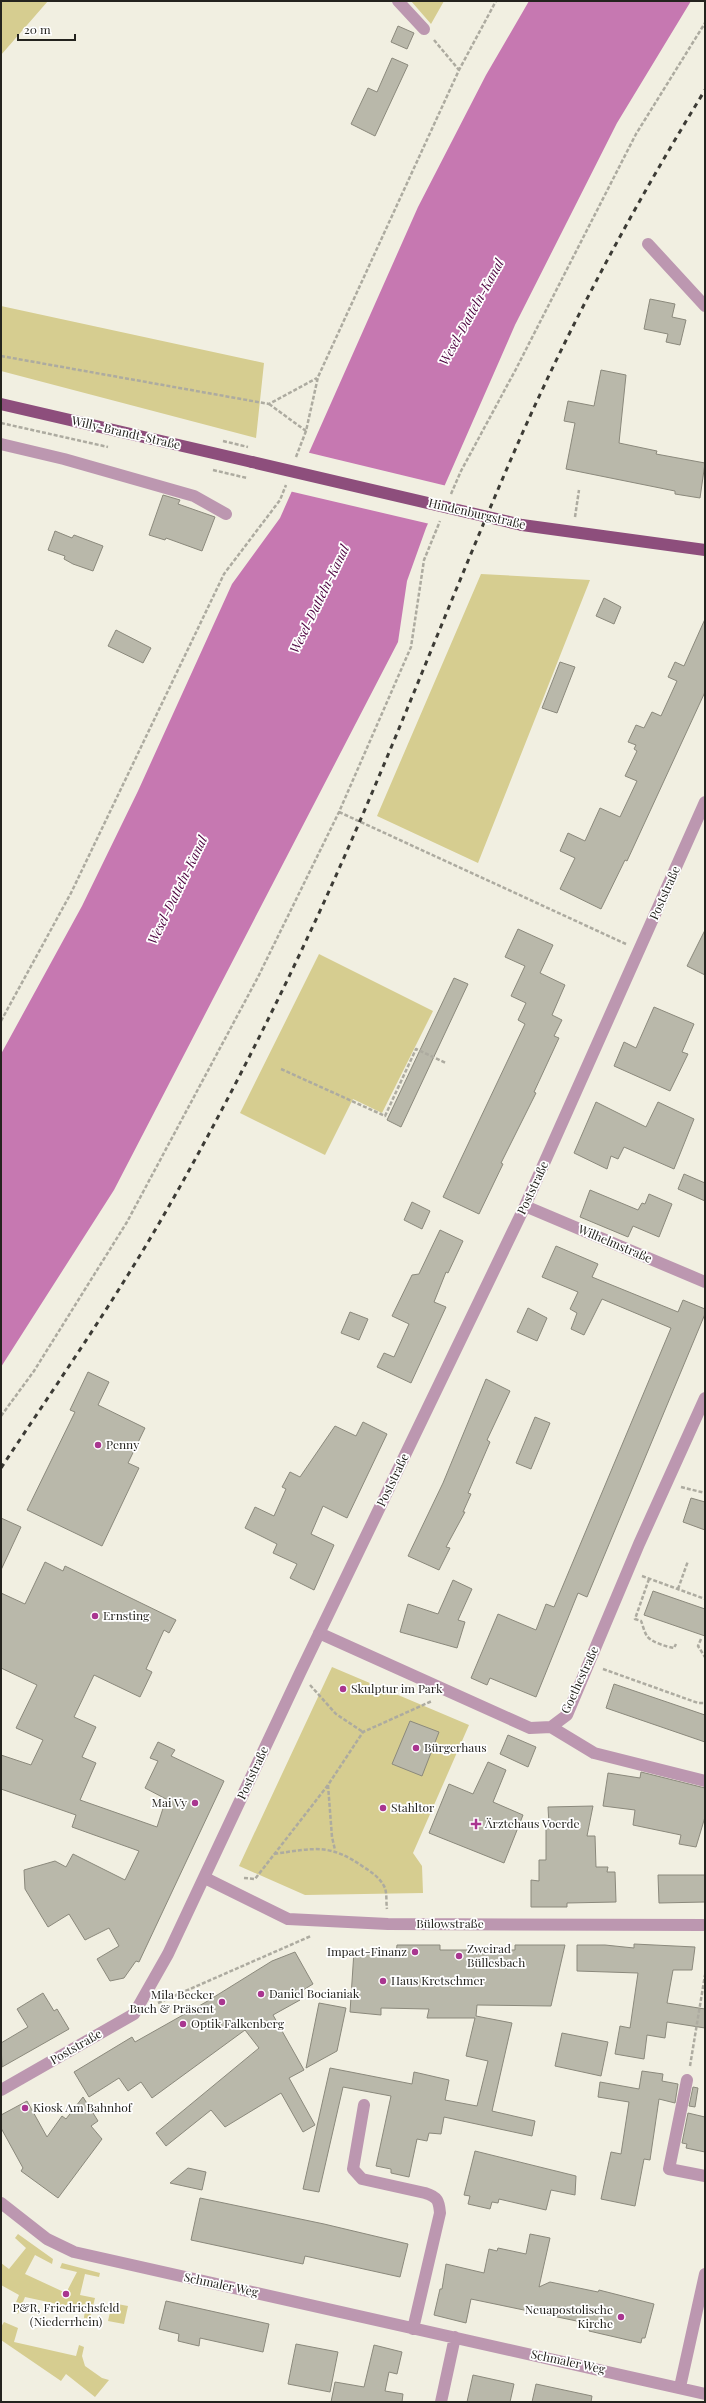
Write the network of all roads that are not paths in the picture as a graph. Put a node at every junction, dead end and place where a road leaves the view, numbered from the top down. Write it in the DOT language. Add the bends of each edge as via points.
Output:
graph roads {
  1 [pos="398,1"];
  2 [pos="424,29"];
  3 [pos="648,244"];
  4 [pos="705,306"];
  5 [pos="1,404"];
  6 [pos="1,444"];
  7 [pos="252,462"];
  8 [pos="226,514"];
  9 [pos="705,550"];
  10 [pos="705,802"];
  11 [pos="525,1206"];
  12 [pos="705,1282"];
  13 [pos="705,1398"];
  14 [pos="319,1633"];
  15 [pos="551,1727"];
  16 [pos="705,1781"];
  17 [pos="205,1878"];
  18 [pos="705,1925"];
  19 [pos="687,2080"];
  20 [pos="1,2090"];
  21 [pos="364,2105"];
  22 [pos="705,2176"];
  23 [pos="1,2203"];
  24 [pos="705,2274"];
  25 [pos="413,2329"];
  26 [pos="455,2337"];
  27 [pos="680,2387"];
  28 [pos="705,2394"];
  29 [pos="441,2402"];
  1 -- 2 [label="street"];
  3 -- 4 [label="street"];
  5 -- 7 [label="main road, Willy-Brandt-Straße"];
  6 -- 8 [label="street" via="194,496"];
  7 -- 9 [label="main road, Hindenburgstraße, bridge" via="522,525"];
  10 -- 11 [label="street, Poststraße"];
  11 -- 12 [label="street, Wilhelmstraße"];
  11 -- 14 [label="street, Poststraße"];
  13 -- 15 [label="street, Goethestraße" via="567,1714"];
  14 -- 15 [label="street" via="530,1728"];
  14 -- 17 [label="street, Poststraße"];
  15 -- 16 [label="street" via="594,1753"];
  17 -- 18 [label="street, Bülowstraße" via="288,1919 388,1924"];
  17 -- 20 [label="street, Poststraße" via="168,1954 134,2014"];
  19 -- 22 [label="street" via="669,2169"];
  21 -- 25 [label="street" via="353,2169 362,2179 425,2193 439,2201 440,2214"];
  23 -- 25 [label="street, Schmaler Weg" via="47,2239 74,2252"];
  24 -- 27 [label="street"];
  25 -- 26 [label="street, Schmaler Weg"];
  26 -- 27 [label="street, Schmaler Weg"];
  26 -- 29 [label="street"];
  27 -- 28 [label="street, Schmaler Weg"];
}
